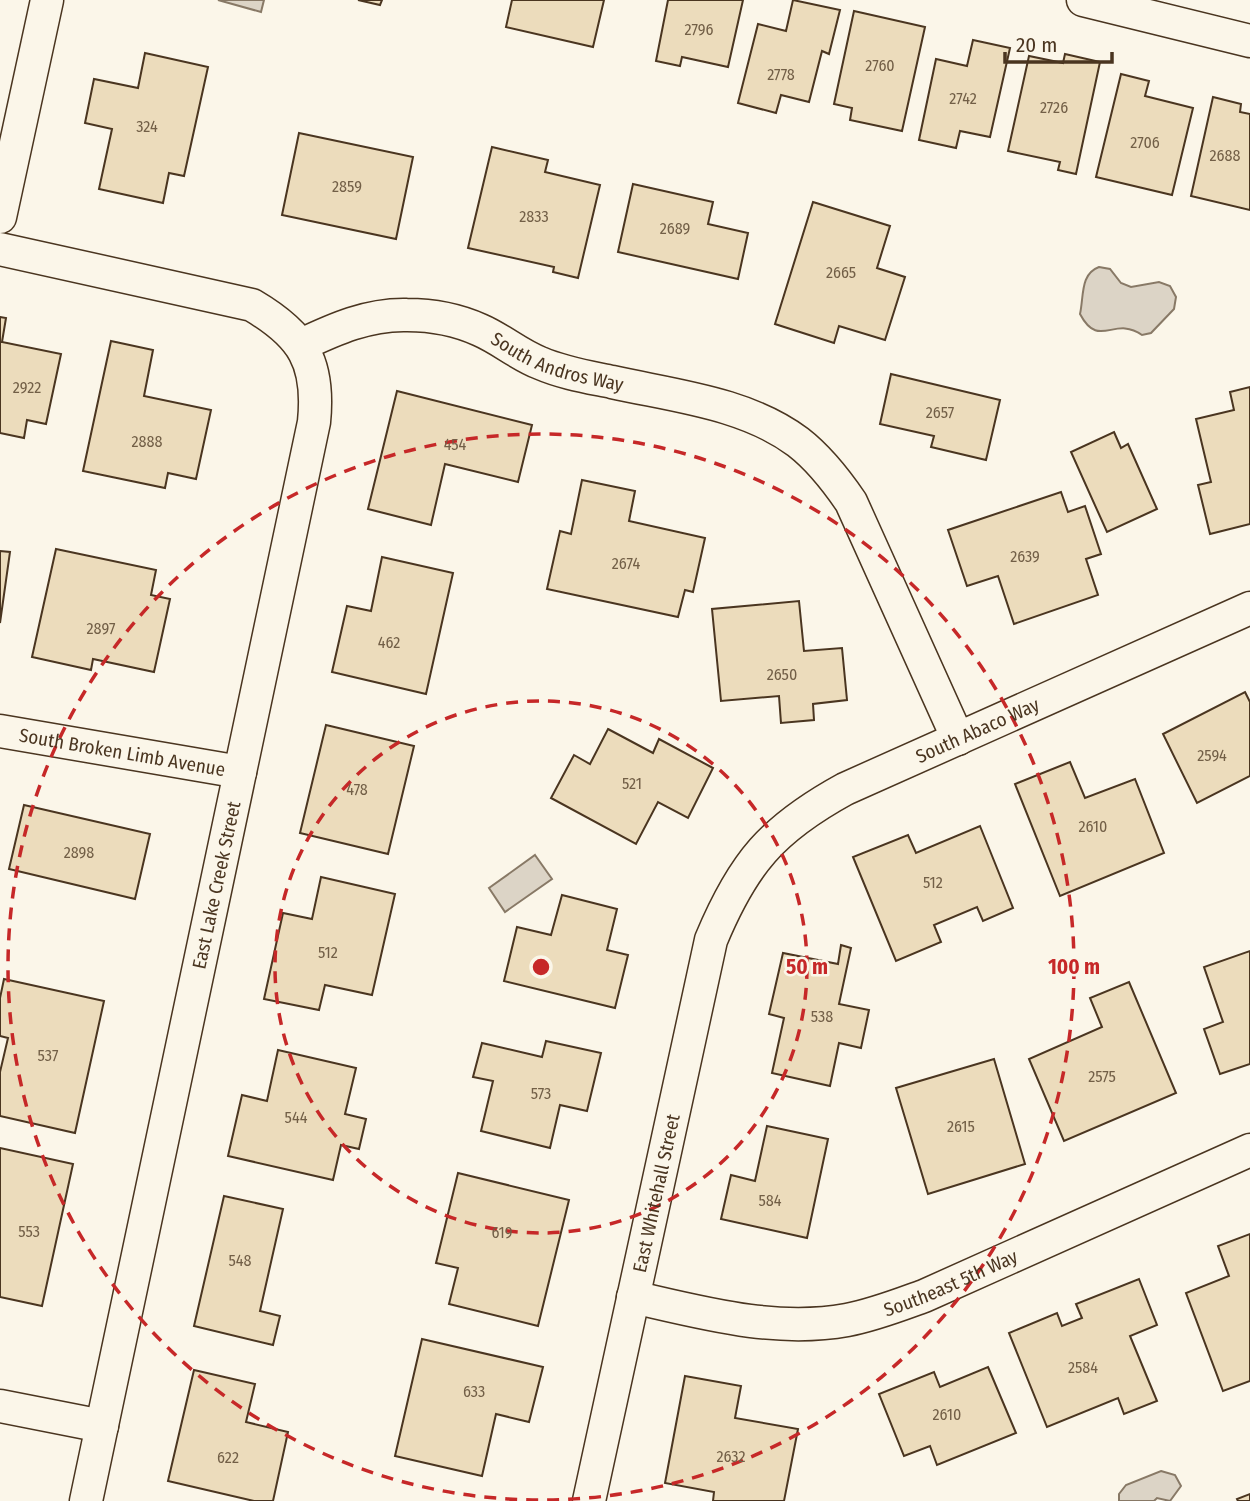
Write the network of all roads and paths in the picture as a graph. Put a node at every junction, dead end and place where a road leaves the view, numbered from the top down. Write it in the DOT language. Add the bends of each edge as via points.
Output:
graph roads {
  1 [pos="47,0"];
  2 [pos="1083,0"];
  3 [pos="1250,41"];
  4 [pos="0,217"];
  5 [pos="0,249"];
  6 [pos="301,345"];
  7 [pos="1250,608"];
  8 [pos="2,732"];
  9 [pos="958,739"];
  10 [pos="240,772"];
  11 [pos="734,891"];
  12 [pos="1250,1150"];
  13 [pos="633,1297"];
  14 [pos="0,1406"];
  15 [pos="102,1426"];
  16 [pos="86,1501"];
  17 [pos="589,1501"];
  1 -- 4 [label="street"];
  2 -- 3 [label="street"];
  5 -- 6 [label="street" via="252,305 279,321"];
  6 -- 9 [label="street, South Andros Way" via="342,326 377,317 438,317 478,329 539,363 572,374 725,407 764,421 799,443 831,473 851,502"];
  6 -- 10 [label="street, East Lake Creek Street" via="313,372 314,422"];
  7 -- 9 [label="street, South Abaco Way"];
  8 -- 10 [label="street, South Broken Limb Avenue"];
  9 -- 11 [label="street, South Abaco Way" via="809,808 776,835 749,865"];
  10 -- 15 [label="street, East Lake Creek Street"];
  11 -- 13 [label="street, East Whitehall Street" via="711,940"];
  12 -- 13 [label="street, Southeast 5th Way" via="885,1311 845,1320 763,1323"];
  13 -- 17 [label="street, East Whitehall Street"];
  14 -- 15 [label="street"];
  15 -- 16 [label="street, East Lake Creek Street"];
}
